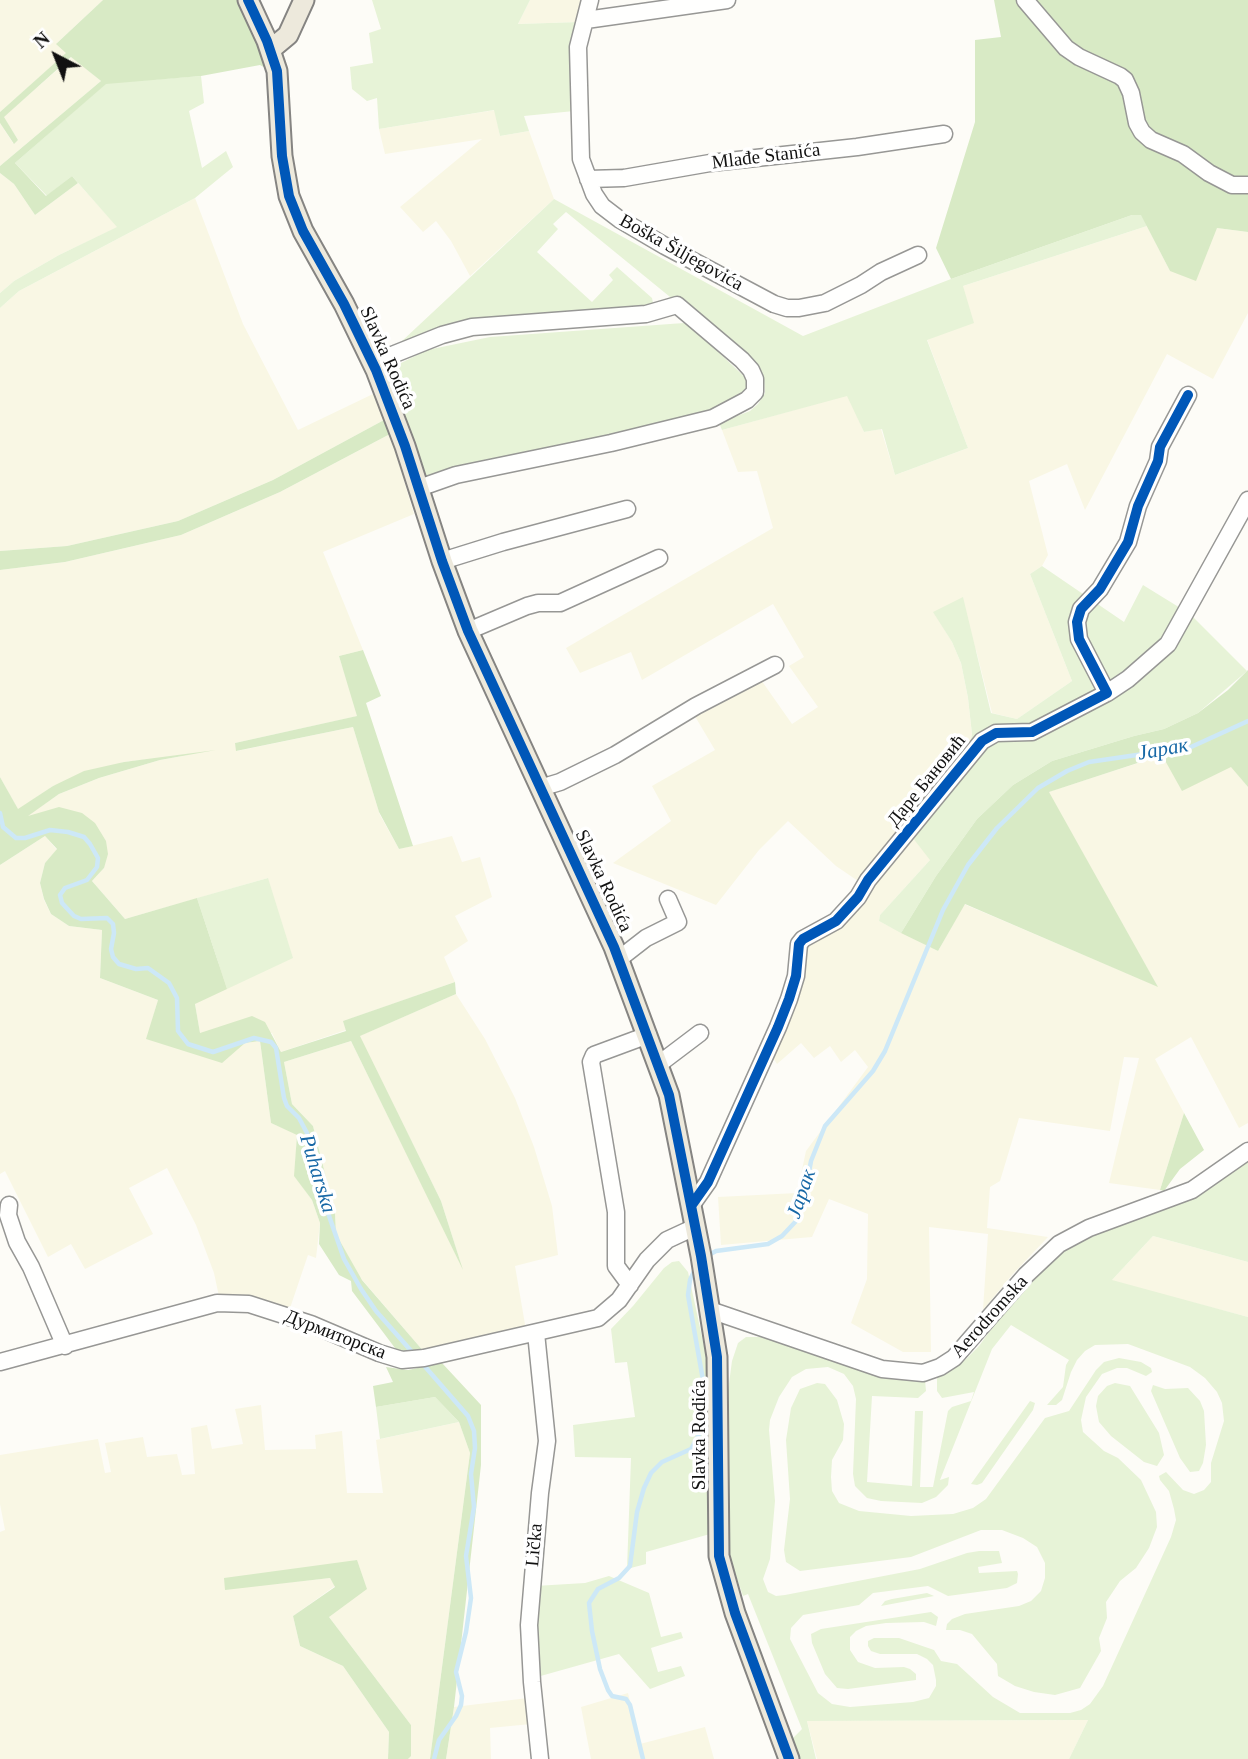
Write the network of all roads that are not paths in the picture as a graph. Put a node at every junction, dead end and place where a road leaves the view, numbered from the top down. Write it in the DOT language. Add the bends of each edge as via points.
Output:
graph roads {
  1 [pos="248,0"];
  2 [pos="304,0"];
  3 [pos="590,0"];
  4 [pos="727,0"];
  5 [pos="1025,0"];
  6 [pos="586,20"];
  7 [pos="270,50"];
  8 [pos="944,134"];
  9 [pos="589,179"];
  10 [pos="1248,185"];
  11 [pos="918,255"];
  12 [pos="372,363"];
  13 [pos="1188,395"];
  14 [pos="419,488"];
  15 [pos="1248,500"];
  16 [pos="627,509"];
  17 [pos="659,558"];
  18 [pos="442,561"];
  19 [pos="468,631"];
  20 [pos="775,665"];
  21 [pos="1107,693"];
  22 [pos="540,788"];
  23 [pos="668,899"];
  24 [pos="619,960"];
  25 [pos="700,1033"];
  26 [pos="648,1035"];
  27 [pos="659,1064"];
  28 [pos="1248,1151"];
  29 [pos="9,1205"];
  30 [pos="691,1206"];
  31 [pos="695,1227"];
  32 [pos="630,1285"];
  33 [pos="710,1310"];
  34 [pos="536,1333"];
  35 [pos="65,1346"];
  36 [pos="0,1362"];
  37 [pos="540,1759"];
  38 [pos="789,1759"];
  1 -- 7 [label="main road, Slavka Rodića"];
  2 -- 7 [label="main road" via="288,35"];
  3 -- 6 [label="street, Boška Šiljegovića"];
  4 -- 6 [label="street"];
  5 -- 10 [label="street" via="1066,48 1125,80 1138,123 1151,141 1183,154 1232,185"];
  6 -- 9 [label="street, Boška Šiljegovića" via="578,47 578,89 582,159"];
  7 -- 12 [label="main road, Slavka Rodića" via="277,71 289,196"];
  8 -- 9 [label="street, Mlađe Stanića"];
  9 -- 11 [label="street, Boška Šiljegovića" via="602,206 619,219 787,308 825,303"];
  12 -- 14 [label="main road, Slavka Rodića"];
  12 -- 14 [label="street" via="472,327 646,314 677,305 741,360 755,379 755,392 747,400 713,418 456,475"];
  13 -- 21 [label="street" via="1160,447 1128,542 1100,589 1081,609 1077,622 1079,639"];
  14 -- 18 [label="main road, Slavka Rodića"];
  15 -- 21 [label="street, Даре Бановић" via="1168,643"];
  16 -- 18 [label="street"];
  17 -- 19 [label="street" via="560,603 527,606"];
  18 -- 19 [label="main road, Slavka Rodića"];
  19 -- 22 [label="main road, Slavka Rodića"];
  20 -- 22 [label="street" via="615,755"];
  21 -- 30 [label="street, Даре Бановић" via="1032,732 996,733 982,741 858,897 836,920 803,939 778,1027 708,1182"];
  22 -- 24 [label="main road, Slavka Rodića"];
  23 -- 24 [label="street" via="678,922 646,938"];
  24 -- 26 [label="main road, Slavka Rodića"];
  25 -- 27 [label="street"];
  26 -- 27 [label="main road, Slavka Rodića"];
  26 -- 32 [label="street" via="594,1055 591,1062 616,1212 615,1266"];
  27 -- 30 [label="main road, Slavka Rodića"];
  28 -- 33 [label="street, Aerodromska" via="1192,1190 1089,1228 1059,1244 954,1358 923,1373 882,1369"];
  29 -- 35 [label="street" via="17,1242"];
  30 -- 31 [label="main road, Slavka Rodića"];
  31 -- 32 [label="street, Дурмиторска" via="667,1240"];
  31 -- 33 [label="main road, Slavka Rodića"];
  32 -- 34 [label="street, Дурмиторска" via="598,1318"];
  33 -- 38 [label="main road, Slavka Rodića" via="717,1357 719,1556"];
  34 -- 35 [label="street, Дурмиторска" via="402,1360 249,1304 216,1303"];
  34 -- 37 [label="street, Lička" via="547,1441 529,1625"];
  35 -- 36 [label="street, Дурмиторска"];
}
